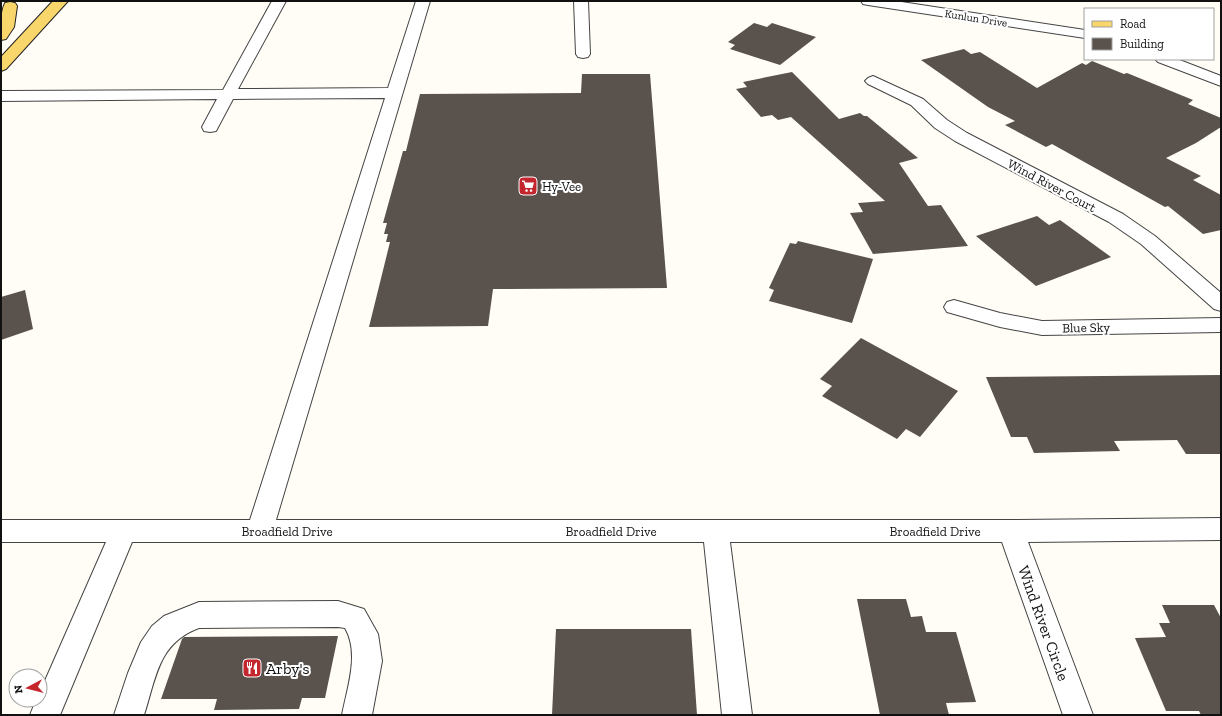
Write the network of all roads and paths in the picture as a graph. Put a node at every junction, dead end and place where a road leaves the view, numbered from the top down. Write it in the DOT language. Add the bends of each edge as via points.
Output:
graph roads {
  1 [pos="61,1"];
  2 [pos="279,1"];
  3 [pos="424,1"];
  4 [pos="581,1"];
  5 [pos="868,1"];
  6 [pos="9,7"];
  7 [pos="1084,34"];
  8 [pos="1,36"];
  9 [pos="583,54"];
  10 [pos="1166,60"];
  11 [pos="1,66"];
  12 [pos="873,81"];
  13 [pos="1221,81"];
  14 [pos="395,93"];
  15 [pos="229,95"];
  16 [pos="1,96"];
  17 [pos="210,128"];
  18 [pos="1221,304"];
  19 [pos="954,307"];
  20 [pos="1221,325"];
  21 [pos="1221,529"];
  22 [pos="260,530"];
  23 [pos="1,531"];
  24 [pos="124,531"];
  25 [pos="716,531"];
  26 [pos="1010,531"];
  27 [pos="45,715"];
  28 [pos="129,715"];
  29 [pos="357,715"];
  30 [pos="737,715"];
  31 [pos="1078,715"];
  1 -- 11 [label="main road"];
  2 -- 15 [label="street"];
  3 -- 14 [label="street"];
  4 -- 9 [label="street"];
  5 -- 7 [label="street, Kunlun Drive"];
  6 -- 8 [label="main road" via="6,28"];
  10 -- 13 [label="street"];
  12 -- 18 [label="street, Wind River Court" via="917,102 941,124 961,137 1116,218 1148,240"];
  14 -- 15 [label="street"];
  14 -- 22 [label="street"];
  15 -- 16 [label="street"];
  15 -- 17 [label="street"];
  19 -- 20 [label="street, Blue Sky" via="1042,328"];
  21 -- 26 [label="street, Broadfield Drive"];
  22 -- 24 [label="street, Broadfield Drive"];
  22 -- 25 [label="street, Broadfield Drive"];
  23 -- 24 [label="street, Broadfield Drive"];
  24 -- 27 [label="street"];
  25 -- 26 [label="street, Broadfield Drive"];
  25 -- 30 [label="street"];
  26 -- 31 [label="street, Wind River Circle"];
  28 -- 29 [label="street" via="151,652 162,635 178,623 199,615 338,614 354,618 364,634 367,662"];
}
